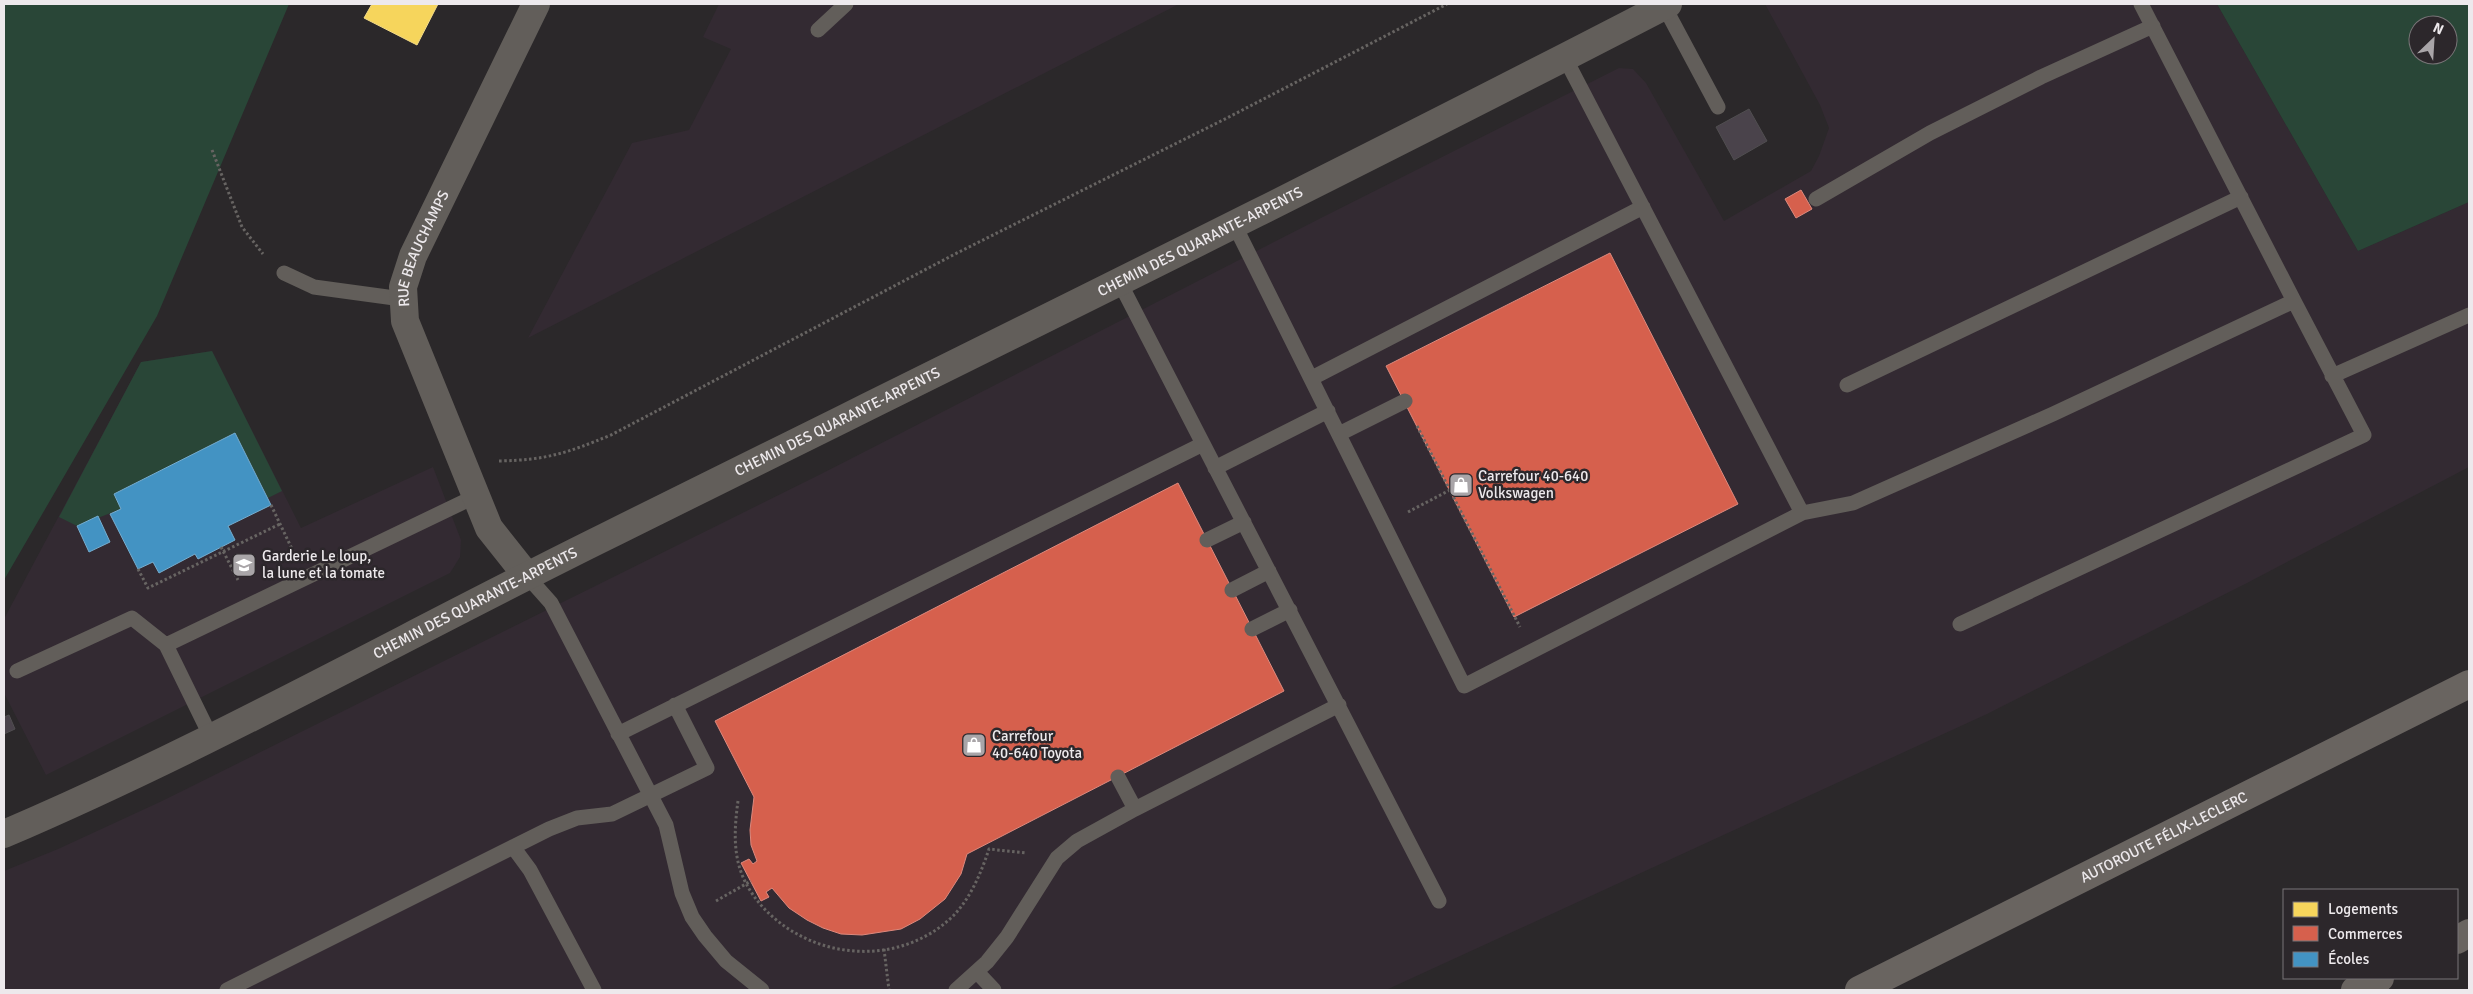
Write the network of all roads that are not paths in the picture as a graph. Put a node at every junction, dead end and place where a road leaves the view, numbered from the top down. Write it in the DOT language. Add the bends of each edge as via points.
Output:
graph roads {
  1 [pos="536,4"];
  2 [pos="846,4"];
  3 [pos="2141,4"];
  4 [pos="1666,5"];
  5 [pos="2153,26"];
  6 [pos="818,30"];
  7 [pos="1565,58"];
  8 [pos="1718,107"];
  9 [pos="2241,197"];
  10 [pos="1816,199"];
  11 [pos="1643,207"];
  12 [pos="1234,224"];
  13 [pos="284,273"];
  14 [pos="1119,281"];
  15 [pos="402,298"];
  16 [pos="2294,302"];
  17 [pos="2469,315"];
  18 [pos="2332,376"];
  19 [pos="1312,378"];
  20 [pos="1847,385"];
  21 [pos="1404,402"];
  22 [pos="1328,410"];
  23 [pos="1339,434"];
  24 [pos="1203,444"];
  25 [pos="1215,468"];
  26 [pos="476,496"];
  27 [pos="1802,512"];
  28 [pos="1244,522"];
  29 [pos="1207,540"];
  30 [pos="1269,571"];
  31 [pos="527,576"];
  32 [pos="1232,590"];
  33 [pos="1290,610"];
  34 [pos="1960,624"];
  35 [pos="1252,629"];
  36 [pos="166,645"];
  37 [pos="17,671"];
  38 [pos="2469,684"];
  39 [pos="675,705"];
  40 [pos="1339,705"];
  41 [pos="618,734"];
  42 [pos="211,737"];
  43 [pos="1118,777"];
  44 [pos="650,796"];
  45 [pos="1135,809"];
  46 [pos="4,834"];
  47 [pos="513,847"];
  48 [pos="1438,901"];
  49 [pos="2469,933"];
  50 [pos="2458,939"];
  51 [pos="977,972"];
  52 [pos="2378,979"];
  53 [pos="227,990"];
  54 [pos="594,990"];
  55 [pos="762,990"];
  56 [pos="956,990"];
  57 [pos="994,990"];
  58 [pos="1859,990"];
  59 [pos="2355,990"];
  1 -- 15 [label="street, RUE BEAUCHAMPS" via="424,231 406,276"];
  2 -- 6 [label="lane"];
  3 -- 5 [label="lane"];
  4 -- 7 [label="street, CHEMIN DES QUARANTE-ARPENTS"];
  4 -- 8 [label="lane"];
  5 -- 9 [label="lane"];
  5 -- 10 [label="lane" via="1930,133"];
  7 -- 11 [label="lane"];
  7 -- 12 [label="street, CHEMIN DES QUARANTE-ARPENTS"];
  9 -- 16 [label="lane"];
  9 -- 20 [label="lane"];
  11 -- 19 [label="lane"];
  11 -- 27 [label="lane"];
  12 -- 14 [label="street, CHEMIN DES QUARANTE-ARPENTS"];
  12 -- 19 [label="lane"];
  13 -- 15 [label="lane" via="314,287"];
  14 -- 24 [label="lane"];
  14 -- 31 [label="street, CHEMIN DES QUARANTE-ARPENTS"];
  15 -- 26 [label="street, RUE BEAUCHAMPS" via="405,321"];
  16 -- 18 [label="lane"];
  16 -- 27 [label="lane" via="1853,503"];
  17 -- 18 [label="lane"];
  18 -- 34 [label="lane" via="2364,435"];
  19 -- 22 [label="lane"];
  21 -- 23 [label="lane"];
  22 -- 23 [label="lane"];
  22 -- 25 [label="lane"];
  23 -- 27 [label="lane" via="1464,686"];
  24 -- 25 [label="lane"];
  24 -- 39 [label="lane"];
  25 -- 28 [label="lane"];
  26 -- 31 [label="street, RUE BEAUCHAMPS" via="489,528"];
  26 -- 36 [label="lane"];
  28 -- 29 [label="lane"];
  28 -- 30 [label="lane"];
  30 -- 32 [label="lane"];
  30 -- 33 [label="lane"];
  31 -- 41 [label="lane" via="551,603"];
  31 -- 42 [label="street, CHEMIN DES QUARANTE-ARPENTS"];
  33 -- 35 [label="lane"];
  33 -- 40 [label="lane"];
  36 -- 37 [label="lane" via="132,618"];
  36 -- 42 [label="lane"];
  38 -- 58 [label="highway, AUTOROUTE FÉLIX-LECLERC"];
  39 -- 41 [label="lane"];
  39 -- 44 [label="lane" via="707,768"];
  40 -- 45 [label="lane"];
  40 -- 48 [label="lane"];
  41 -- 44 [label="lane"];
  42 -- 46 [label="street, CHEMIN DES QUARANTE-ARPENTS"];
  43 -- 45 [label="lane"];
  44 -- 47 [label="lane" via="612,814 564,822"];
  44 -- 55 [label="lane" via="666,825 682,893 692,917 726,961"];
  45 -- 51 [label="lane" via="1090,833 1057,858 1007,937"];
  47 -- 53 [label="lane"];
  47 -- 54 [label="lane" via="530,870"];
  49 -- 50 [label="highway"];
  51 -- 56 [label="lane"];
  51 -- 57 [label="lane"];
  52 -- 59 [label="highway"];
}
